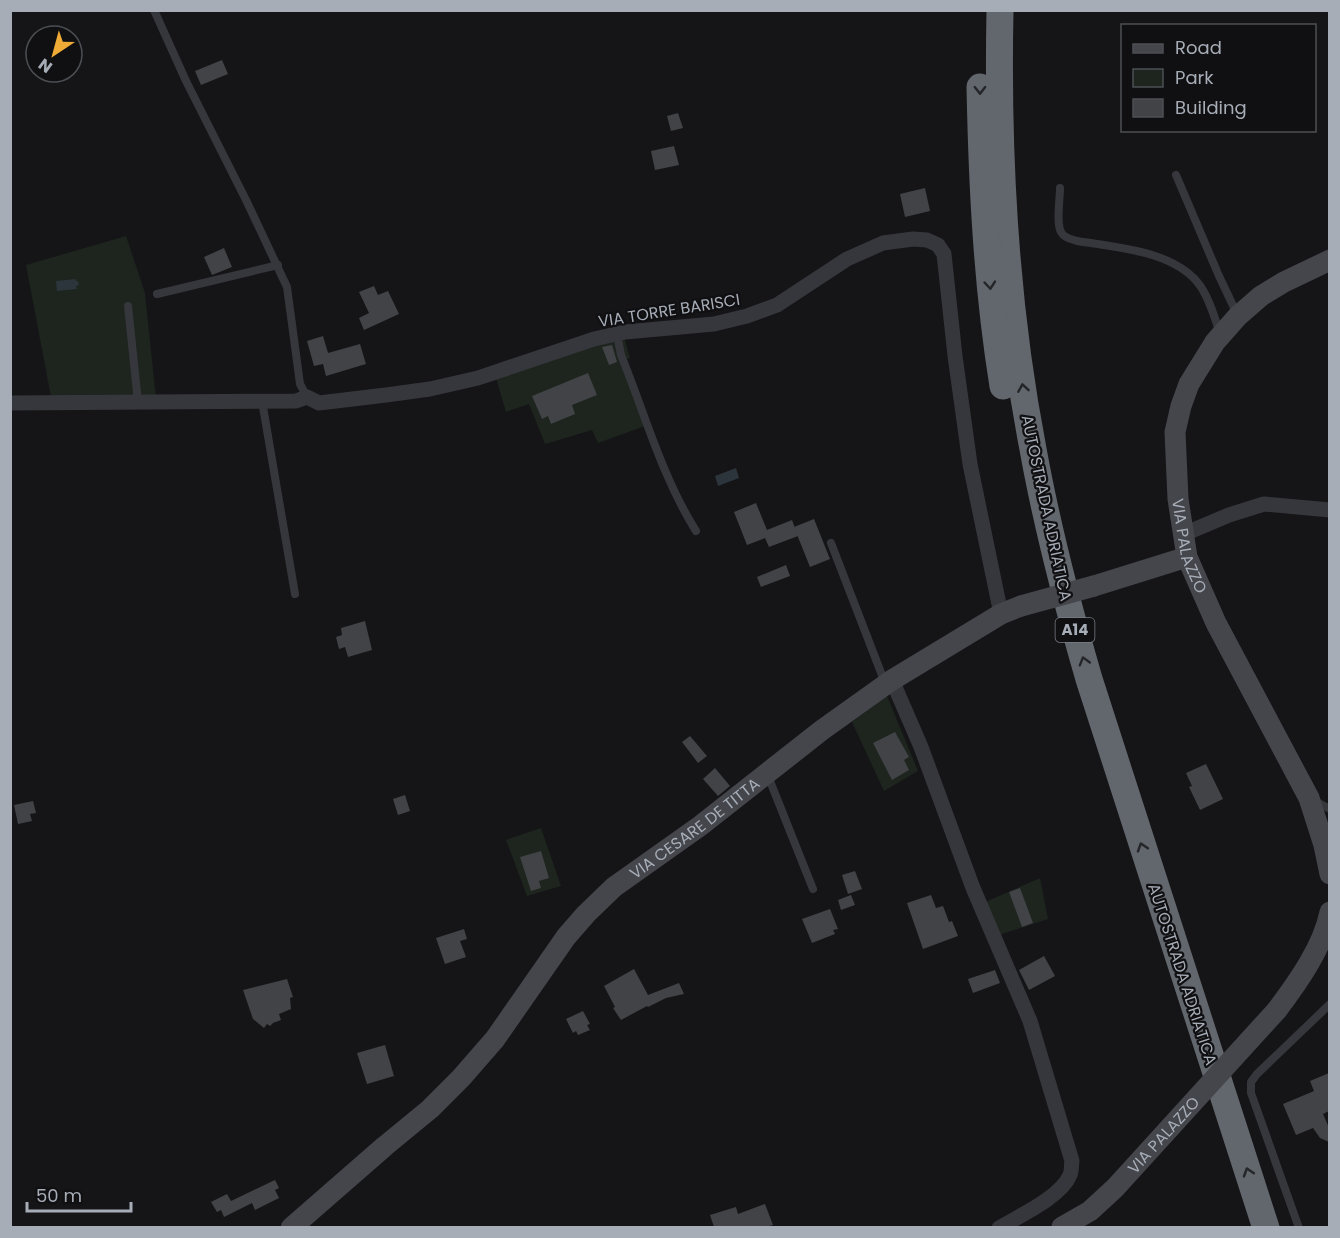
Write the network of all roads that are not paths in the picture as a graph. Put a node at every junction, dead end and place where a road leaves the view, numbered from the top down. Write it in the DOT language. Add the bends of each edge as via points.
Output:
graph roads {
  1 [pos="154,10"];
  2 [pos="982,10"];
  3 [pos="1000,10"];
  4 [pos="1176,175"];
  5 [pos="1060,188"];
  6 [pos="1329,260"];
  7 [pos="278,266"];
  8 [pos="157,294"];
  9 [pos="128,306"];
  10 [pos="1238,316"];
  11 [pos="617,334"];
  12 [pos="1220,336"];
  13 [pos="307,398"];
  14 [pos="262,401"];
  15 [pos="138,402"];
  16 [pos="10,404"];
  17 [pos="1329,510"];
  18 [pos="696,531"];
  19 [pos="1184,534"];
  20 [pos="831,543"];
  21 [pos="1187,557"];
  22 [pos="295,594"];
  23 [pos="1000,614"];
  24 [pos="889,682"];
  25 [pos="767,774"];
  26 [pos="1309,798"];
  27 [pos="1329,809"];
  28 [pos="1329,874"];
  29 [pos="813,890"];
  30 [pos="1329,912"];
  31 [pos="1329,1004"];
  32 [pos="291,1227"];
  33 [pos="999,1227"];
  34 [pos="1061,1227"];
  35 [pos="1246,1227"];
  36 [pos="1266,1227"];
  37 [pos="1299,1227"];
  1 -- 7 [label="lane"];
  2 -- 35 [label="highway, AUTOSTRADA ADRIATICA / A14, one-way" via="981,153 991,293 1026,509 1081,716"];
  36 -- 3 [label="highway, AUTOSTRADA ADRIATICA / A14, one-way" via="1095,700 1045,510 1032,448 1007,260 1000,127"];
  4 -- 10 [label="lane"];
  5 -- 12 [label="lane" via="1062,233 1077,241 1136,249 1185,272 1200,285"];
  6 -- 10 [label="street, VIA PALAZZO" via="1284,282"];
  7 -- 8 [label="lane"];
  7 -- 13 [label="lane" via="287,287 300,384"];
  9 -- 15 [label="lane"];
  10 -- 12 [label="street, VIA PALAZZO"];
  11 -- 13 [label="street, VIA TORRE BARISCI" via="440,387 320,403"];
  11 -- 18 [label="lane" via="621,355 669,481"];
  11 -- 23 [label="street, VIA TORRE BARISCI" via="714,324 747,316 777,305 847,259 883,243 913,238 938,245 944,254 970,464"];
  12 -- 19 [label="street, VIA PALAZZO" via="1189,384 1175,432"];
  13 -- 14 [label="street, VIA TORRE BARISCI"];
  14 -- 15 [label="street, VIA TORRE BARISCI"];
  14 -- 22 [label="lane"];
  15 -- 16 [label="street, VIA TORRE BARISCI"];
  17 -- 19 [label="street" via="1264,504"];
  19 -- 21 [label="street, VIA PALAZZO"];
  20 -- 24 [label="lane"];
  21 -- 23 [label="street, VIA CESARE DE TITTA, bridge"];
  21 -- 26 [label="street, VIA PALAZZO" via="1216,623"];
  23 -- 24 [label="street, VIA CESARE DE TITTA"];
  24 -- 25 [label="street, VIA CESARE DE TITTA"];
  24 -- 33 [label="street" via="921,747 973,888 1030,1021 1072,1161 1070,1175 1048,1200"];
  25 -- 29 [label="lane"];
  25 -- 32 [label="street, VIA CESARE DE TITTA" via="614,887 566,937 495,1039 461,1077 430,1109"];
  26 -- 27 [label="lane"];
  26 -- 28 [label="street, VIA PALAZZO"];
  30 -- 34 [label="street, VIA PALAZZO, bridge" via="1309,962 1277,1010 1115,1188 1090,1211"];
  31 -- 37 [label="lane" via="1251,1082 1251,1093"];
}
